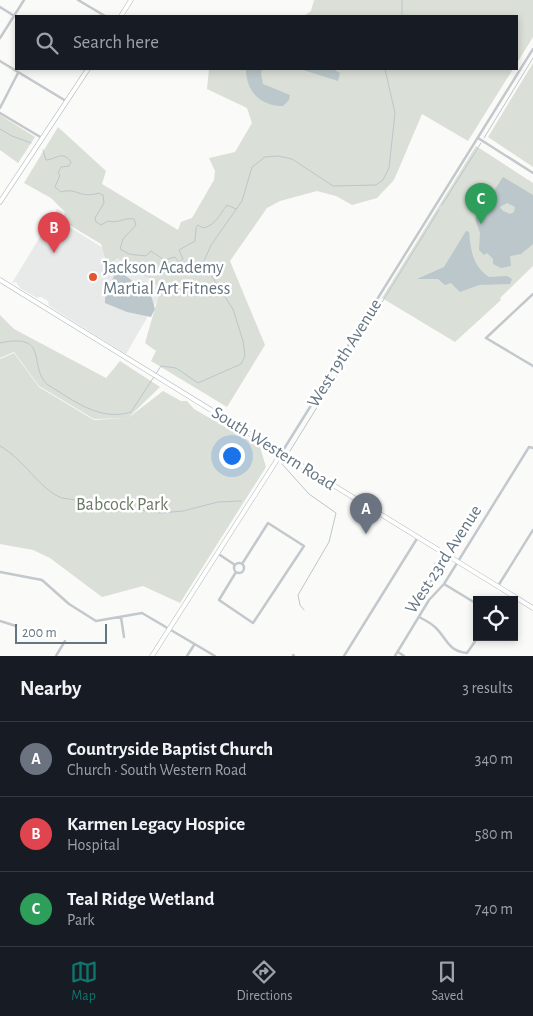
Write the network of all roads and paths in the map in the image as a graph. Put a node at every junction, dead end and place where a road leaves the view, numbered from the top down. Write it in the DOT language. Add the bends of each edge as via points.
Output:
graph roads {
  1 [pos="24,0"];
  2 [pos="78,0"];
  3 [pos="131,0"];
  4 [pos="0,7"];
  5 [pos="16,15"];
  6 [pos="102,15"];
  7 [pos="122,15"];
  8 [pos="15,16"];
  9 [pos="0,38"];
  10 [pos="533,49"];
  11 [pos="0,61"];
  12 [pos="87,70"];
  13 [pos="18,73"];
  14 [pos="67,102"];
  15 [pos="0,108"];
  16 [pos="0,113"];
  17 [pos="478,138"];
  18 [pos="43,139"];
  19 [pos="533,173"];
  20 [pos="0,202"];
  21 [pos="0,280"];
  22 [pos="533,294"];
  23 [pos="533,366"];
  24 [pos="533,448"];
  25 [pos="282,452"];
  26 [pos="533,530"];
  27 [pos="418,537"];
  28 [pos="217,553"];
  29 [pos="458,561"];
  30 [pos="242,564"];
  31 [pos="235,565"];
  32 [pos="0,572"];
  33 [pos="236,572"];
  34 [pos="444,584"];
  35 [pos="498,586"];
  36 [pos="473,602"];
  37 [pos="533,608"];
  38 [pos="121,617"];
  39 [pos="419,617"];
  40 [pos="0,621"];
  41 [pos="16,626"];
  42 [pos="169,630"];
  43 [pos="124,637"];
  44 [pos="65,641"];
  45 [pos="475,641"];
  46 [pos="194,645"];
  47 [pos="398,652"];
  48 [pos="56,656"];
  49 [pos="152,656"];
  50 [pos="187,656"];
  51 [pos="215,656"];
  52 [pos="344,656"];
  53 [pos="396,656"];
  54 [pos="404,656"];
  1 -- 5 [label="street"];
  2 -- 6 [label="street"];
  3 -- 7 [label="street"];
  4 -- 8 [label="street"];
  8 -- 9 [label="street"];
  10 -- 17 [label="street, West 19th Avenue"];
  11 -- 13 [label="street"];
  12 -- 14 [label="street"];
  13 -- 14 [label="street"];
  13 -- 15 [label="street"];
  14 -- 18 [label="street"];
  16 -- 18 [label="street"];
  17 -- 19 [label="street"];
  17 -- 25 [label="street, West 19th Avenue"];
  18 -- 20 [label="street"];
  21 -- 25 [label="street, South Western Road"];
  22 -- 23 [label="street" via="486,338"];
  24 -- 29 [label="street, West 23rd Avenue" via="529,447"];
  25 -- 27 [label="street, South Western Road"];
  25 -- 28 [label="street, West 19th Avenue"];
  26 -- 35 [label="street"];
  27 -- 29 [label="street, South Western Road"];
  27 -- 52 [label="street"];
  28 -- 31 [label="street"];
  28 -- 42 [label="street, West 19th Avenue"];
  29 -- 34 [label="street, West 23rd Avenue"];
  29 -- 35 [label="street, South Western Road"];
  30 -- 31 [label="street"];
  30 -- 33 [label="street" via="243,571"];
  30 -- 33 [label="street" via="268,522 304,546 253,623 219,600"];
  31 -- 33 [label="street"];
  32 -- 38 [label="street" via="42,580 69,604 100,622"];
  34 -- 36 [label="street"];
  34 -- 39 [label="street, West 23rd Avenue"];
  35 -- 37 [label="street, South Western Road"];
  38 -- 42 [label="street" via="142,613"];
  38 -- 43 [label="street"];
  39 -- 45 [label="street" via="437,629 447,644 467,653"];
  39 -- 47 [label="street, West 23rd Avenue"];
  40 -- 41 [label="street"];
  42 -- 46 [label="street"];
  42 -- 49 [label="street, West 19th Avenue"];
  44 -- 48 [label="street"];
  46 -- 50 [label="street"];
  46 -- 51 [label="street"];
  47 -- 53 [label="street, West 23rd Avenue"];
  47 -- 54 [label="street"];
}
